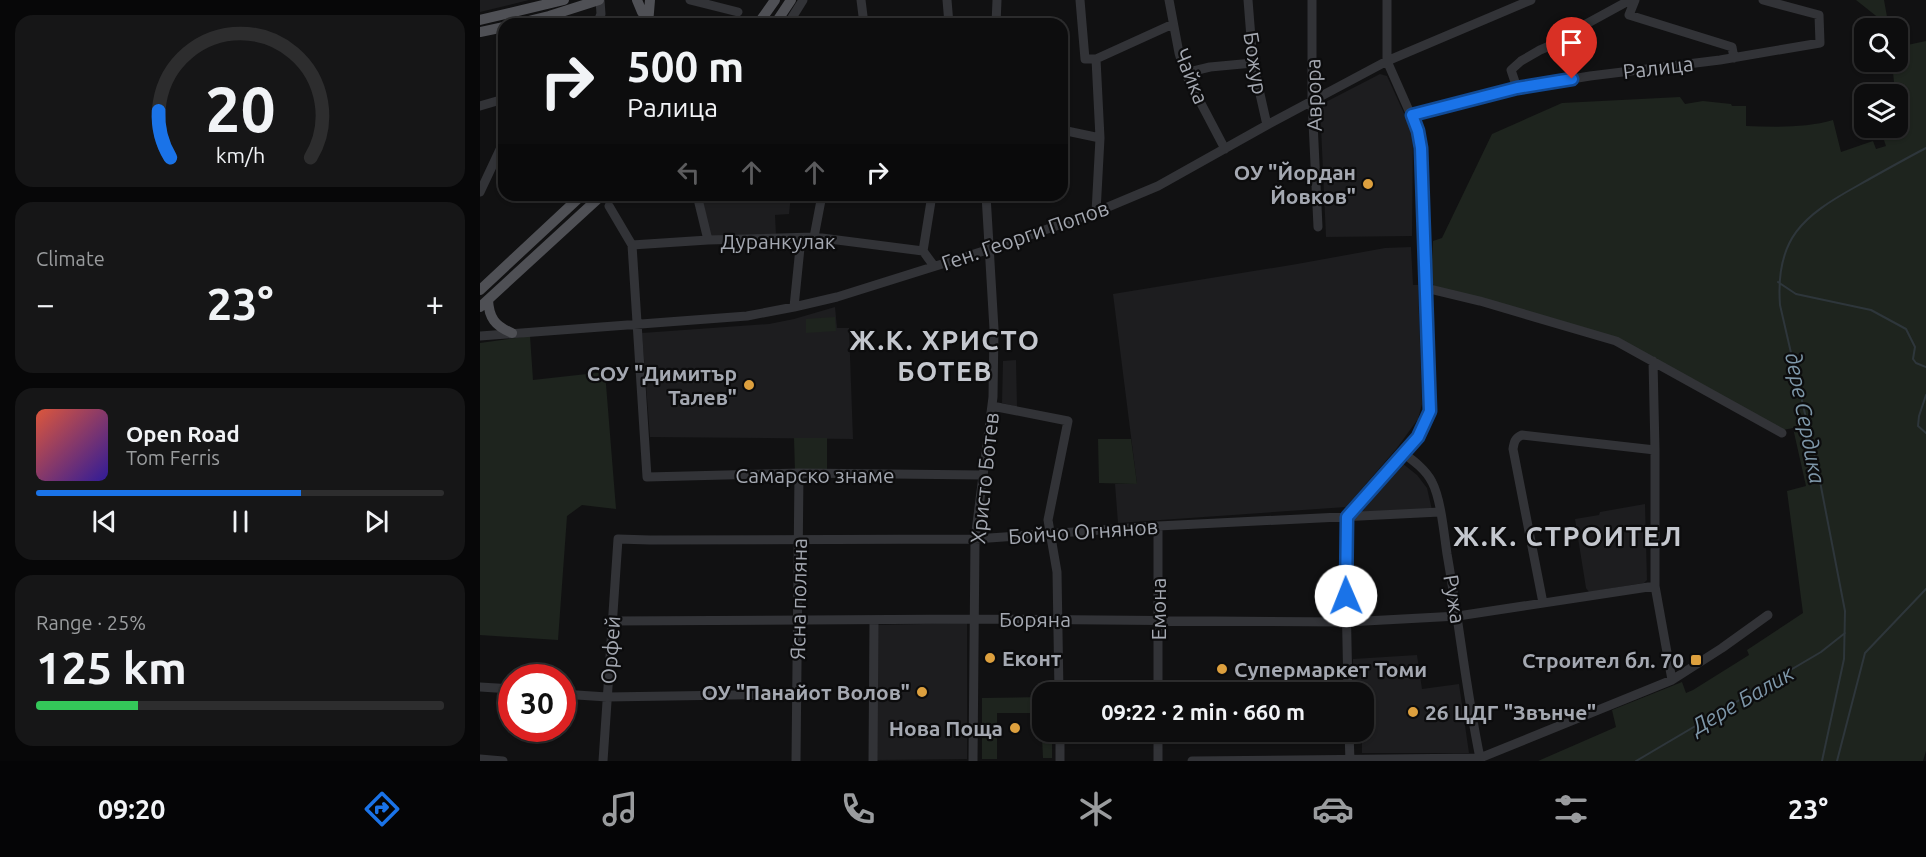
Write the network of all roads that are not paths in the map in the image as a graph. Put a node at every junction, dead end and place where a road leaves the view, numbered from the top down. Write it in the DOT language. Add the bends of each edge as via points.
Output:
graph roads {
  1 [pos="564,0"];
  2 [pos="599,0"];
  3 [pos="637,0"];
  4 [pos="650,0"];
  5 [pos="690,0"];
  6 [pos="775,0"];
  7 [pos="791,0"];
  8 [pos="803,0"];
  9 [pos="861,0"];
  10 [pos="947,0"];
  11 [pos="997,0"];
  12 [pos="1080,0"];
  13 [pos="1169,0"];
  14 [pos="1248,0"];
  15 [pos="1312,0"];
  16 [pos="1387,0"];
  17 [pos="1531,0"];
  18 [pos="1630,0"];
  19 [pos="1635,0"];
  20 [pos="1763,0"];
  21 [pos="642,6"];
  22 [pos="738,12"];
  23 [pos="547,18"];
  24 [pos="599,18"];
  25 [pos="648,18"];
  26 [pos="762,18"];
  27 [pos="779,18"];
  28 [pos="792,18"];
  29 [pos="863,18"];
  30 [pos="948,18"];
  31 [pos="996,18"];
  32 [pos="480,20"];
  33 [pos="1173,24"];
  34 [pos="498,28"];
  35 [pos="480,32"];
  36 [pos="1734,58"];
  37 [pos="1096,59"];
  38 [pos="1387,61"];
  39 [pos="1253,63"];
  40 [pos="1185,73"];
  41 [pos="1517,88"];
  42 [pos="498,101"];
  43 [pos="1312,101"];
  44 [pos="480,106"];
  45 [pos="1412,115"];
  46 [pos="1267,125"];
  47 [pos="1068,131"];
  48 [pos="1100,138"];
  49 [pos="1225,149"];
  50 [pos="498,153"];
  51 [pos="481,187"];
  52 [pos="576,201"];
  53 [pos="596,201"];
  54 [pos="698,201"];
  55 [pos="821,201"];
  56 [pos="931,201"];
  57 [pos="986,201"];
  58 [pos="609,206"];
  59 [pos="1096,212"];
  60 [pos="1318,227"];
  61 [pos="814,237"];
  62 [pos="801,238"];
  63 [pos="708,240"];
  64 [pos="632,245"];
  65 [pos="990,249"];
  66 [pos="923,251"];
  67 [pos="934,266"];
  68 [pos="1426,288"];
  69 [pos="480,290"];
  70 [pos="484,304"];
  71 [pos="794,308"];
  72 [pos="637,325"];
  73 [pos="512,333"];
  74 [pos="480,336"];
  75 [pos="1653,361"];
  76 [pos="992,406"];
  77 [pos="1782,433"];
  78 [pos="1655,450"];
  79 [pos="1403,453"];
  80 [pos="799,473"];
  81 [pos="983,475"];
  82 [pos="1440,512"];
  83 [pos="1347,517"];
  84 [pos="1158,526"];
  85 [pos="1051,533"];
  86 [pos="618,538"];
  87 [pos="798,539"];
  88 [pos="975,539"];
  89 [pos="1655,586"];
  90 [pos="1543,603"];
  91 [pos="1768,615"];
  92 [pos="1458,616"];
  93 [pos="975,619"];
  94 [pos="797,620"];
  95 [pos="874,620"];
  96 [pos="1057,620"];
  97 [pos="1158,620"];
  98 [pos="612,621"];
  99 [pos="1347,622"];
  100 [pos="1672,680"];
  101 [pos="1059,682"];
  102 [pos="1158,682"];
  103 [pos="1348,682"];
  104 [pos="480,687"];
  105 [pos="498,688"];
  106 [pos="796,694"];
  107 [pos="576,695"];
  108 [pos="607,698"];
  109 [pos="1060,742"];
  110 [pos="1158,742"];
  111 [pos="1349,742"];
  112 [pos="1480,758"];
  113 [pos="480,759"];
  114 [pos="1350,760"];
  115 [pos="503,761"];
  116 [pos="603,761"];
  117 [pos="796,761"];
  118 [pos="873,761"];
  119 [pos="973,761"];
  120 [pos="1060,761"];
  121 [pos="1158,761"];
  122 [pos="1192,761"];
  1 -- 32 [label="main road"];
  2 -- 23 [label="main road"];
  2 -- 24 [label="street"];
  3 -- 21 [label="main road"];
  4 -- 25 [label="main road"];
  5 -- 22 [label="street"];
  6 -- 26 [label="main road"];
  7 -- 27 [label="main road"];
  8 -- 28 [label="street"];
  9 -- 29 [label="street"];
  10 -- 30 [label="street"];
  11 -- 31 [label="street"];
  12 -- 37 [label="street" via="1085,59"];
  13 -- 33 [label="street, Чайка"];
  14 -- 39 [label="street, Божур"];
  15 -- 43 [label="street, Аврора"];
  16 -- 38 [label="street"];
  17 -- 38 [label="street, Ген. Георги Попов"];
  18 -- 41 [label="street" via="1521,61 1511,70"];
  19 -- 36 [label="street" via="1629,15 1732,46"];
  20 -- 36 [label="street, Ралица" via="1819,15 1820,43"];
  33 -- 37 [label="street"];
  33 -- 40 [label="street, Чайка"];
  34 -- 35 [label="main road"];
  36 -- 41 [label="street, Ралица"];
  37 -- 48 [label="street"];
  38 -- 43 [label="street, Ген. Георги Попов"];
  38 -- 45 [label="street"];
  39 -- 40 [label="street"];
  39 -- 46 [label="street, Божур"];
  40 -- 49 [label="street, Чайка"];
  41 -- 45 [label="street, Ралица"];
  42 -- 44 [label="street"];
  43 -- 46 [label="street, Ген. Георги Попов"];
  43 -- 60 [label="street, Аврора"];
  45 -- 68 [label="street" via="1421,148"];
  46 -- 49 [label="street, Ген. Георги Попов"];
  47 -- 48 [label="street"];
  48 -- 59 [label="street"];
  49 -- 59 [label="street, Ген. Георги Попов" via="1158,186"];
  50 -- 51 [label="street"];
  52 -- 69 [label="main road"];
  53 -- 70 [label="main road"];
  54 -- 63 [label="street"];
  55 -- 61 [label="street"];
  56 -- 66 [label="street"];
  57 -- 65 [label="street, Христо Ботев"];
  58 -- 64 [label="street"];
  59 -- 65 [label="street, Ген. Георги Попов"];
  61 -- 62 [label="street, Дуранкулак"];
  61 -- 66 [label="street, Дуранкулак"];
  62 -- 63 [label="street, Дуранкулак"];
  62 -- 71 [label="street"];
  63 -- 64 [label="street, Дуранкулак"];
  64 -- 72 [label="street"];
  65 -- 67 [label="street, Ген. Георги Попов"];
  65 -- 76 [label="street, Христо Ботев"];
  66 -- 67 [label="street"];
  67 -- 71 [label="street, Ген. Георги Попов"];
  68 -- 75 [label="street" via="1616,341"];
  68 -- 79 [label="street" via="1430,411 1418,437"];
  70 -- 73 [label="main road" via="500,329"];
  71 -- 72 [label="street, Ген. Георги Попов"];
  72 -- 73 [label="street, Ген. Георги Попов"];
  72 -- 80 [label="street, Самарско знаме" via="647,477"];
  73 -- 74 [label="street, Ген. Георги Попов"];
  75 -- 77 [label="street"];
  75 -- 78 [label="street"];
  76 -- 81 [label="street, Христо Ботев"];
  76 -- 85 [label="street" via="1068,421 1048,520"];
  78 -- 89 [label="street"];
  78 -- 90 [label="street" via="1522,435 1514,442"];
  79 -- 82 [label="street, Ружа" via="1429,476"];
  79 -- 83 [label="street"];
  80 -- 81 [label="street, Самарско знаме"];
  80 -- 87 [label="street, Ясна поляна"];
  81 -- 88 [label="street, Христо Ботев"];
  82 -- 83 [label="street, Бойчо Огнянов"];
  82 -- 92 [label="street, Ружа"];
  83 -- 84 [label="street, Бойчо Огнянов"];
  83 -- 99 [label="street"];
  84 -- 85 [label="street, Бойчо Огнянов"];
  84 -- 97 [label="street, Емона"];
  85 -- 88 [label="street, Бойчо Огнянов"];
  85 -- 96 [label="street" via="1056,559"];
  86 -- 87 [label="street, Бойчо Огнянов"];
  86 -- 98 [label="street, Орфей"];
  87 -- 88 [label="street, Бойчо Огнянов"];
  87 -- 94 [label="street, Ясна поляна"];
  88 -- 93 [label="street, Христо Ботев"];
  89 -- 90 [label="street, Боряна"];
  89 -- 100 [label="street"];
  90 -- 92 [label="street, Боряна"];
  91 -- 100 [label="street"];
  92 -- 99 [label="street, Боряна"];
  92 -- 112 [label="street, Ружа"];
  93 -- 95 [label="street, Боряна"];
  93 -- 96 [label="street, Боряна"];
  93 -- 119 [label="street, Христо Ботев"];
  94 -- 95 [label="street, Боряна"];
  94 -- 98 [label="street, Боряна"];
  94 -- 106 [label="street, Ясна поляна"];
  95 -- 118 [label="street"];
  96 -- 97 [label="street, Боряна"];
  96 -- 101 [label="street"];
  97 -- 99 [label="street, Боряна"];
  97 -- 102 [label="street, Емона"];
  98 -- 108 [label="street, Орфей"];
  99 -- 103 [label="street"];
  100 -- 112 [label="street"];
  104 -- 105 [label="street"];
  106 -- 108 [label="street"];
  106 -- 117 [label="street, Ясна поляна"];
  107 -- 108 [label="street"];
  108 -- 116 [label="street, Орфей"];
  109 -- 120 [label="street"];
  110 -- 121 [label="street"];
  111 -- 114 [label="street"];
  112 -- 114 [label="street"];
  113 -- 115 [label="street"];
  114 -- 122 [label="street"];
}
